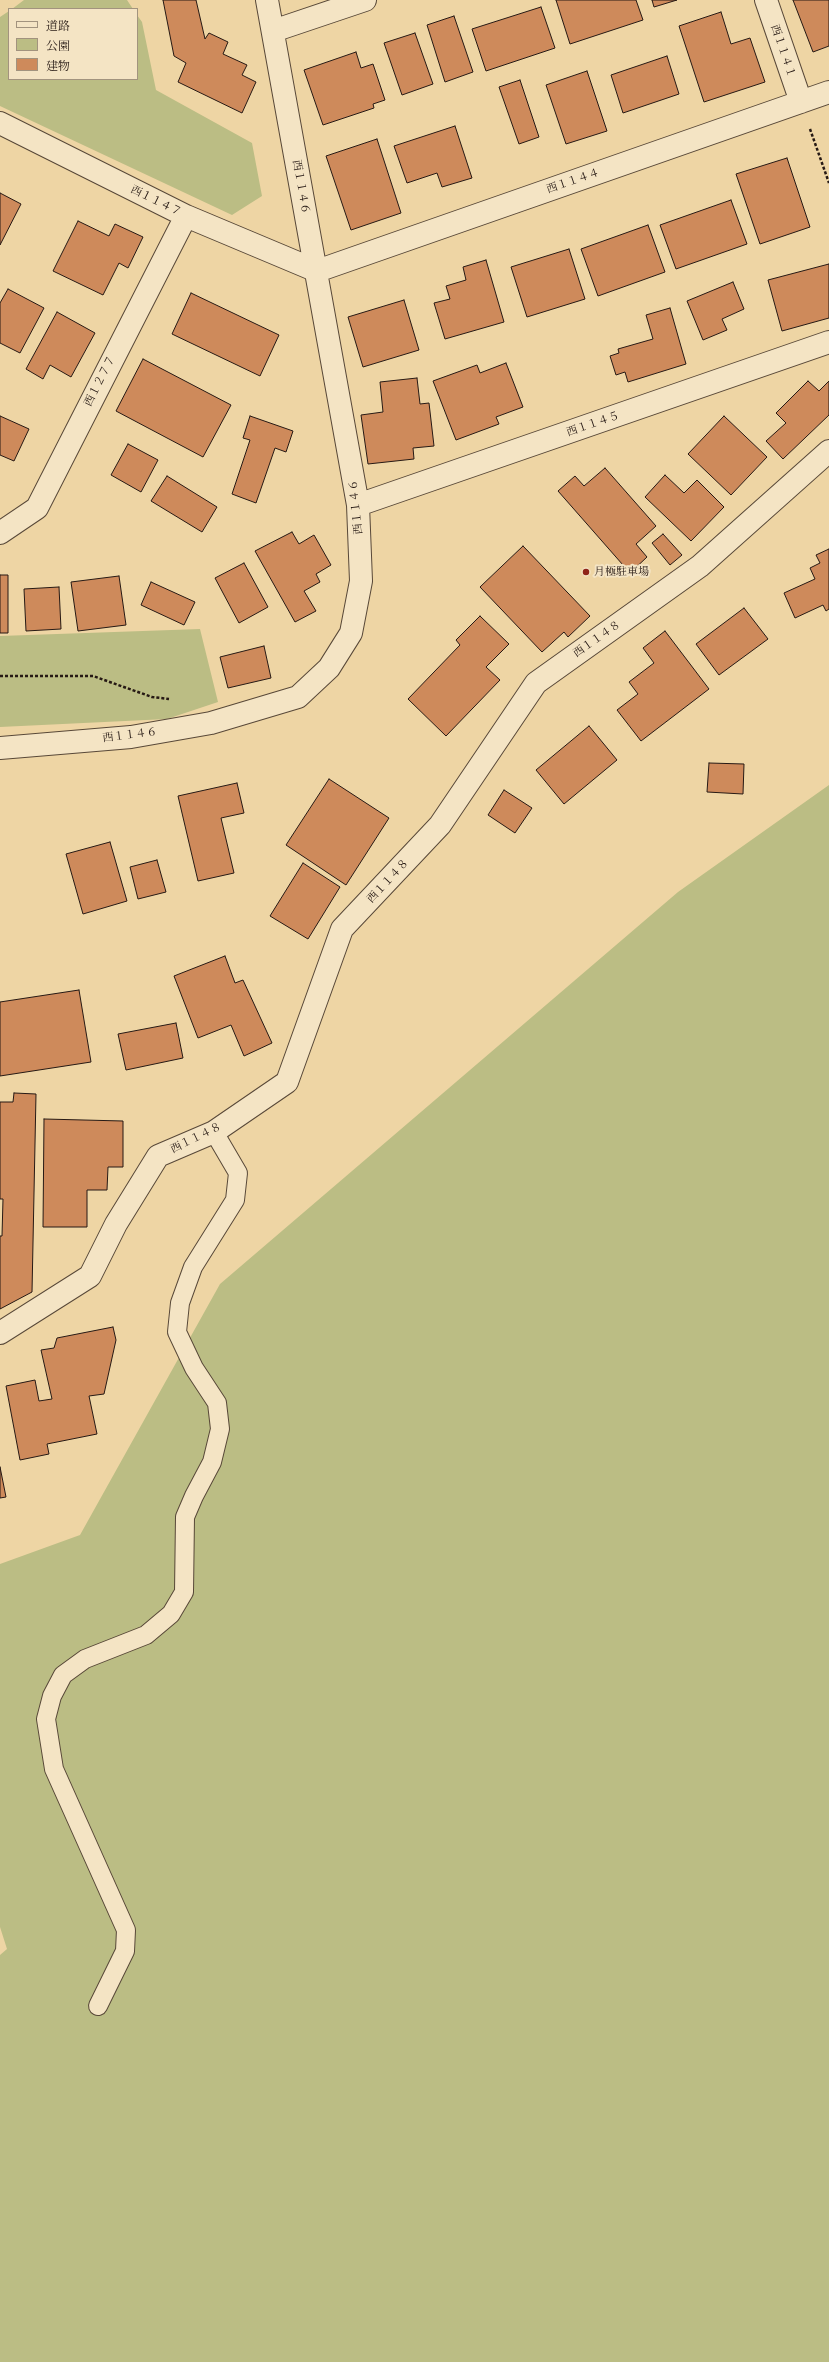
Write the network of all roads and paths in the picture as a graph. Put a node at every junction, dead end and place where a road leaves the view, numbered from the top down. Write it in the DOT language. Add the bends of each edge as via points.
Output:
graph roads {
  1 [pos="267,0"];
  2 [pos="365,0"];
  3 [pos="766,0"];
  4 [pos="273,31"];
  5 [pos="829,92"];
  6 [pos="801,102"];
  7 [pos="0,123"];
  8 [pos="812,133"];
  9 [pos="829,183"];
  10 [pos="186,216"];
  11 [pos="317,271"];
  12 [pos="829,342"];
  13 [pos="829,451"];
  14 [pos="358,505"];
  15 [pos="0,533"];
  16 [pos="0,676"];
  17 [pos="173,700"];
  18 [pos="0,748"];
  19 [pos="214,1132"];
  20 [pos="0,1333"];
  21 [pos="98,2006"];
  1 -- 4 [label="street, 西１１４６"];
  2 -- 4 [label="street"];
  3 -- 6 [label="street, 西１１４１"];
  4 -- 11 [label="street, 西１１４６"];
  5 -- 6 [label="street, 西１１４４"];
  6 -- 11 [label="street, 西１１４４"];
  7 -- 10 [label="street, 西１１４７"];
  8 -- 9 [label="path"];
  10 -- 11 [label="street, 西１１４７"];
  10 -- 15 [label="street, 西１２７７" via="37,508"];
  11 -- 14 [label="street, 西１１４６"];
  12 -- 14 [label="street, 西１１４５"];
  13 -- 19 [label="street, 西１１４８" via="700,566 536,683 440,825 342,929 288,1082"];
  14 -- 18 [label="street, 西１１４６" via="361,581 351,633 329,668 298,697 211,723 138,736"];
  16 -- 17 [label="path" via="93,676 152,697"];
  19 -- 20 [label="street, 西１１４８" via="158,1156 116,1224 90,1276"];
  19 -- 21 [label="lane" via="238,1173 235,1200 193,1267 180,1303 177,1332 194,1368 217,1403 220,1430 212,1462 185,1517 184,1592 171,1614 146,1636 85,1659 63,1675 52,1696 46,1719 54,1769 126,1930 125,1952"];
}
